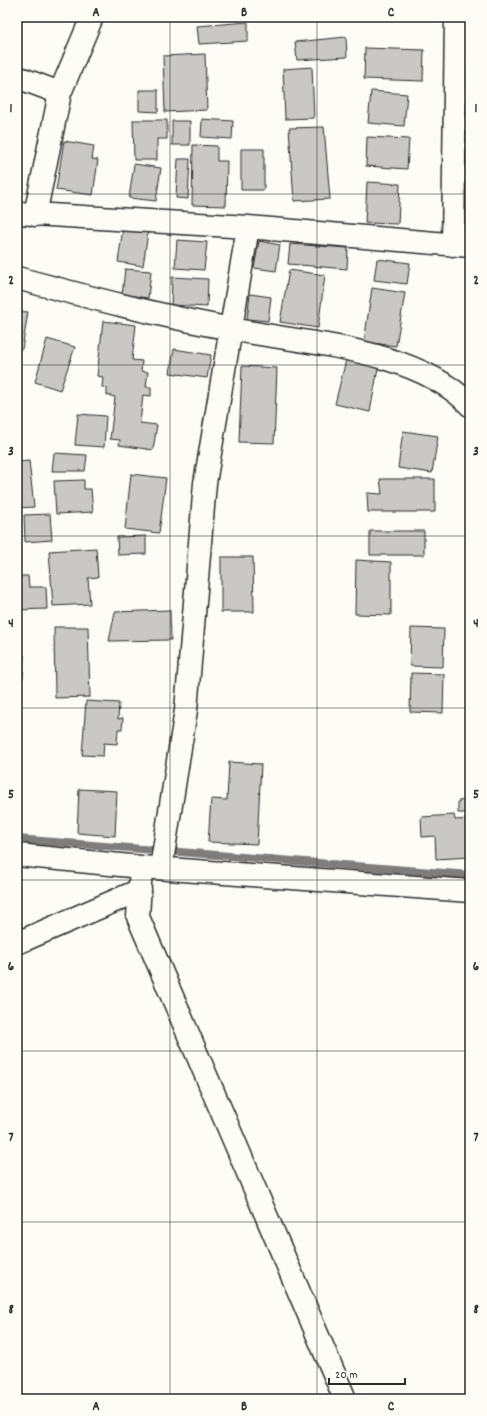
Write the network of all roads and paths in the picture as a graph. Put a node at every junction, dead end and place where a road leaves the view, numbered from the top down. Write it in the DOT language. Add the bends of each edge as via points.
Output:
graph roads {
  1 [pos="92,17"];
  2 [pos="456,17"];
  3 [pos="17,77"];
  4 [pos="60,93"];
  5 [pos="26,214"];
  6 [pos="248,227"];
  7 [pos="462,245"];
  8 [pos="17,278"];
  9 [pos="231,329"];
  10 [pos="470,405"];
  11 [pos="17,855"];
  12 [pos="151,867"];
  13 [pos="140,890"];
  14 [pos="470,891"];
  15 [pos="17,943"];
  16 [pos="345,1399"];
  1 -- 4 [label="street"];
  2 -- 7 [label="street"];
  3 -- 4 [label="street"];
  4 -- 5 [label="street"];
  5 -- 6 [label="street"];
  6 -- 7 [label="street"];
  6 -- 9 [label="street"];
  8 -- 9 [label="street" via="104,301"];
  9 -- 10 [label="street" via="362,352 421,371 461,395"];
  9 -- 12 [label="street" via="205,483 186,710"];
  11 -- 12 [label="street"];
  12 -- 13 [label="street"];
  12 -- 14 [label="street"];
  13 -- 15 [label="street"];
  13 -- 16 [label="street" via="138,917"];
}
